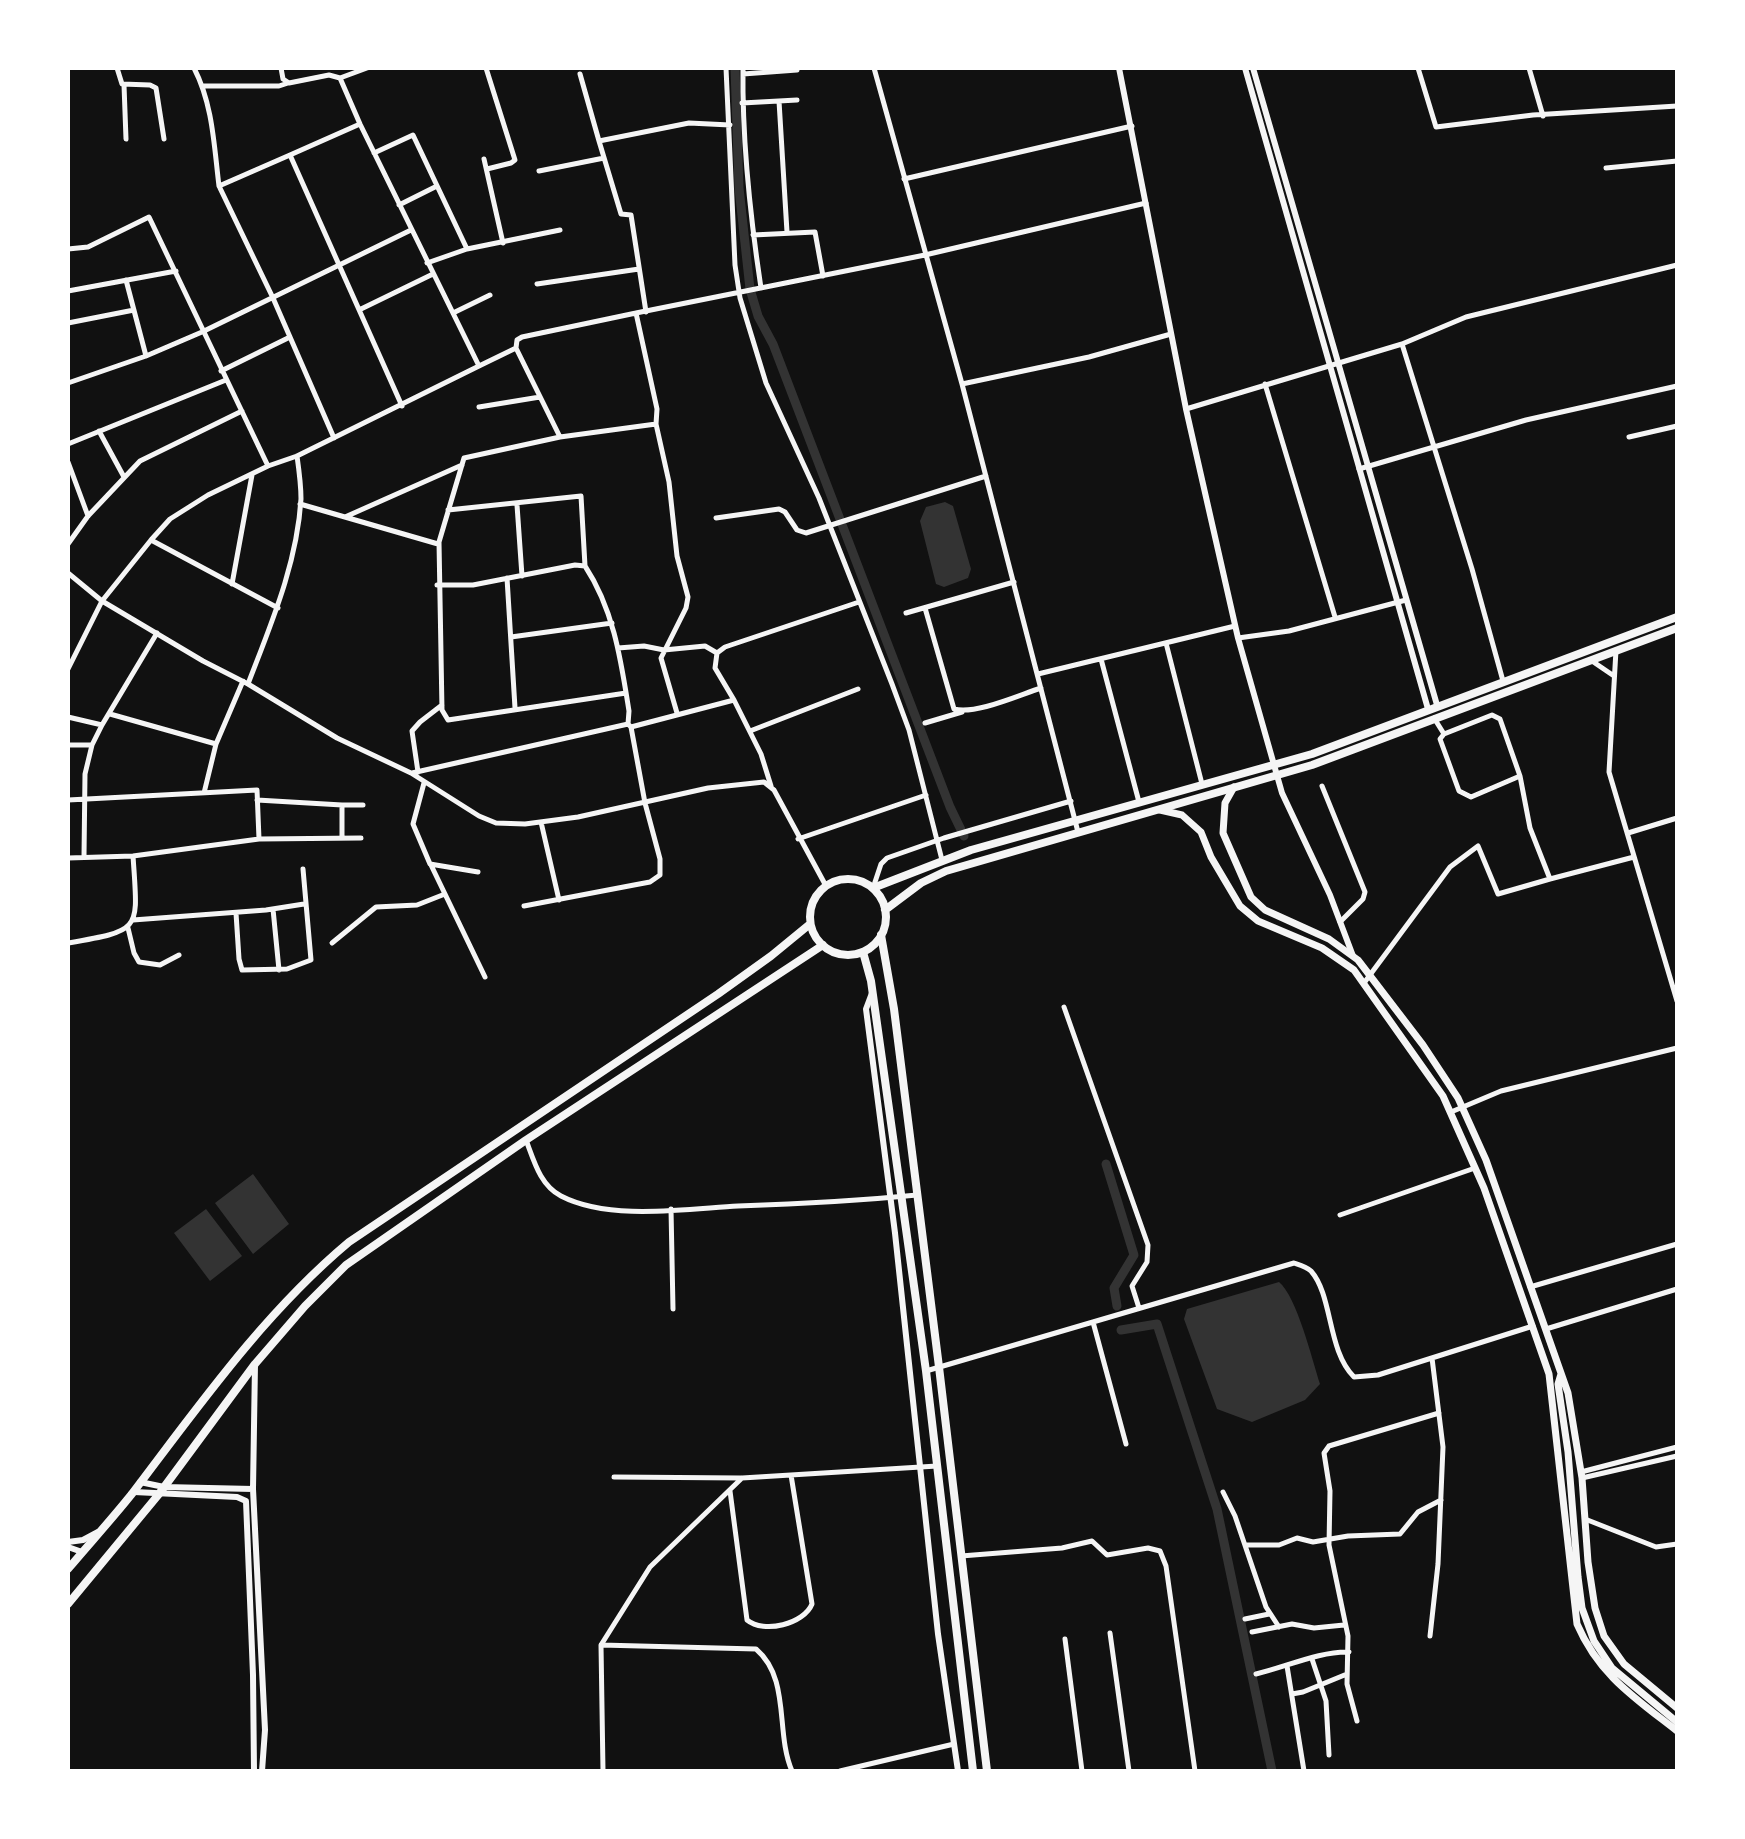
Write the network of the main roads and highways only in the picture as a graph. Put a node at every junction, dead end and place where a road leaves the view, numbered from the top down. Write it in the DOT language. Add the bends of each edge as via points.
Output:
graph roads {
  1 [pos="1677,617"];
  2 [pos="1677,628"];
  3 [pos="1234,787"];
  4 [pos="1157,809"];
  5 [pos="873,888"];
  6 [pos="885,910"];
  7 [pos="810,924"];
  8 [pos="881,935"];
  9 [pos="823,945"];
  10 [pos="863,952"];
  11 [pos="1562,1371"];
  12 [pos="1549,1374"];
  13 [pos="1559,1388"];
  14 [pos="69,1566"];
  15 [pos="68,1604"];
  16 [pos="1677,1708"];
  17 [pos="1677,1722"];
  18 [pos="1677,1731"];
  19 [pos="973,1771"];
  20 [pos="987,1771"];
  1 -- 5 [label="main road" via="1312,754 942,860"];
  2 -- 3 [label="main road" via="1312,765"];
  3 -- 4 [label="main road"];
  3 -- 11 [label="main road" via="1225,803 1223,833 1251,897 1265,910 1353,956 1423,1045 1462,1107"];
  4 -- 6 [label="main road" via="946,871"];
  4 -- 12 [label="main road" via="1193,822 1240,906 1258,921 1322,948 1354,970 1434,1080 1476,1168"];
  5 -- 6 [label="main road"];
  5 -- 7 [label="main road" via="850,879 826,886 811,907"];
  6 -- 8 [label="main road"];
  7 -- 9 [label="main road"];
  7 -- 14 [label="main road" via="718,994 349,1242 294,1293 230,1365 103,1530"];
  8 -- 10 [label="main road"];
  8 -- 20 [label="main road"];
  9 -- 10 [label="main road" via="846,955"];
  9 -- 15 [label="main road" via="346,1265 255,1364"];
  10 -- 19 [label="main road" via="903,1196"];
  11 -- 13 [label="main road"];
  11 -- 16 [label="main road" via="1582,1475 1595,1608 1604,1636 1624,1664"];
  12 -- 13 [label="main road"];
  12 -- 18 [label="main road" via="1577,1624 1608,1675"];
  13 -- 17 [label="main road" via="1582,1608 1594,1641 1612,1668"];
}
